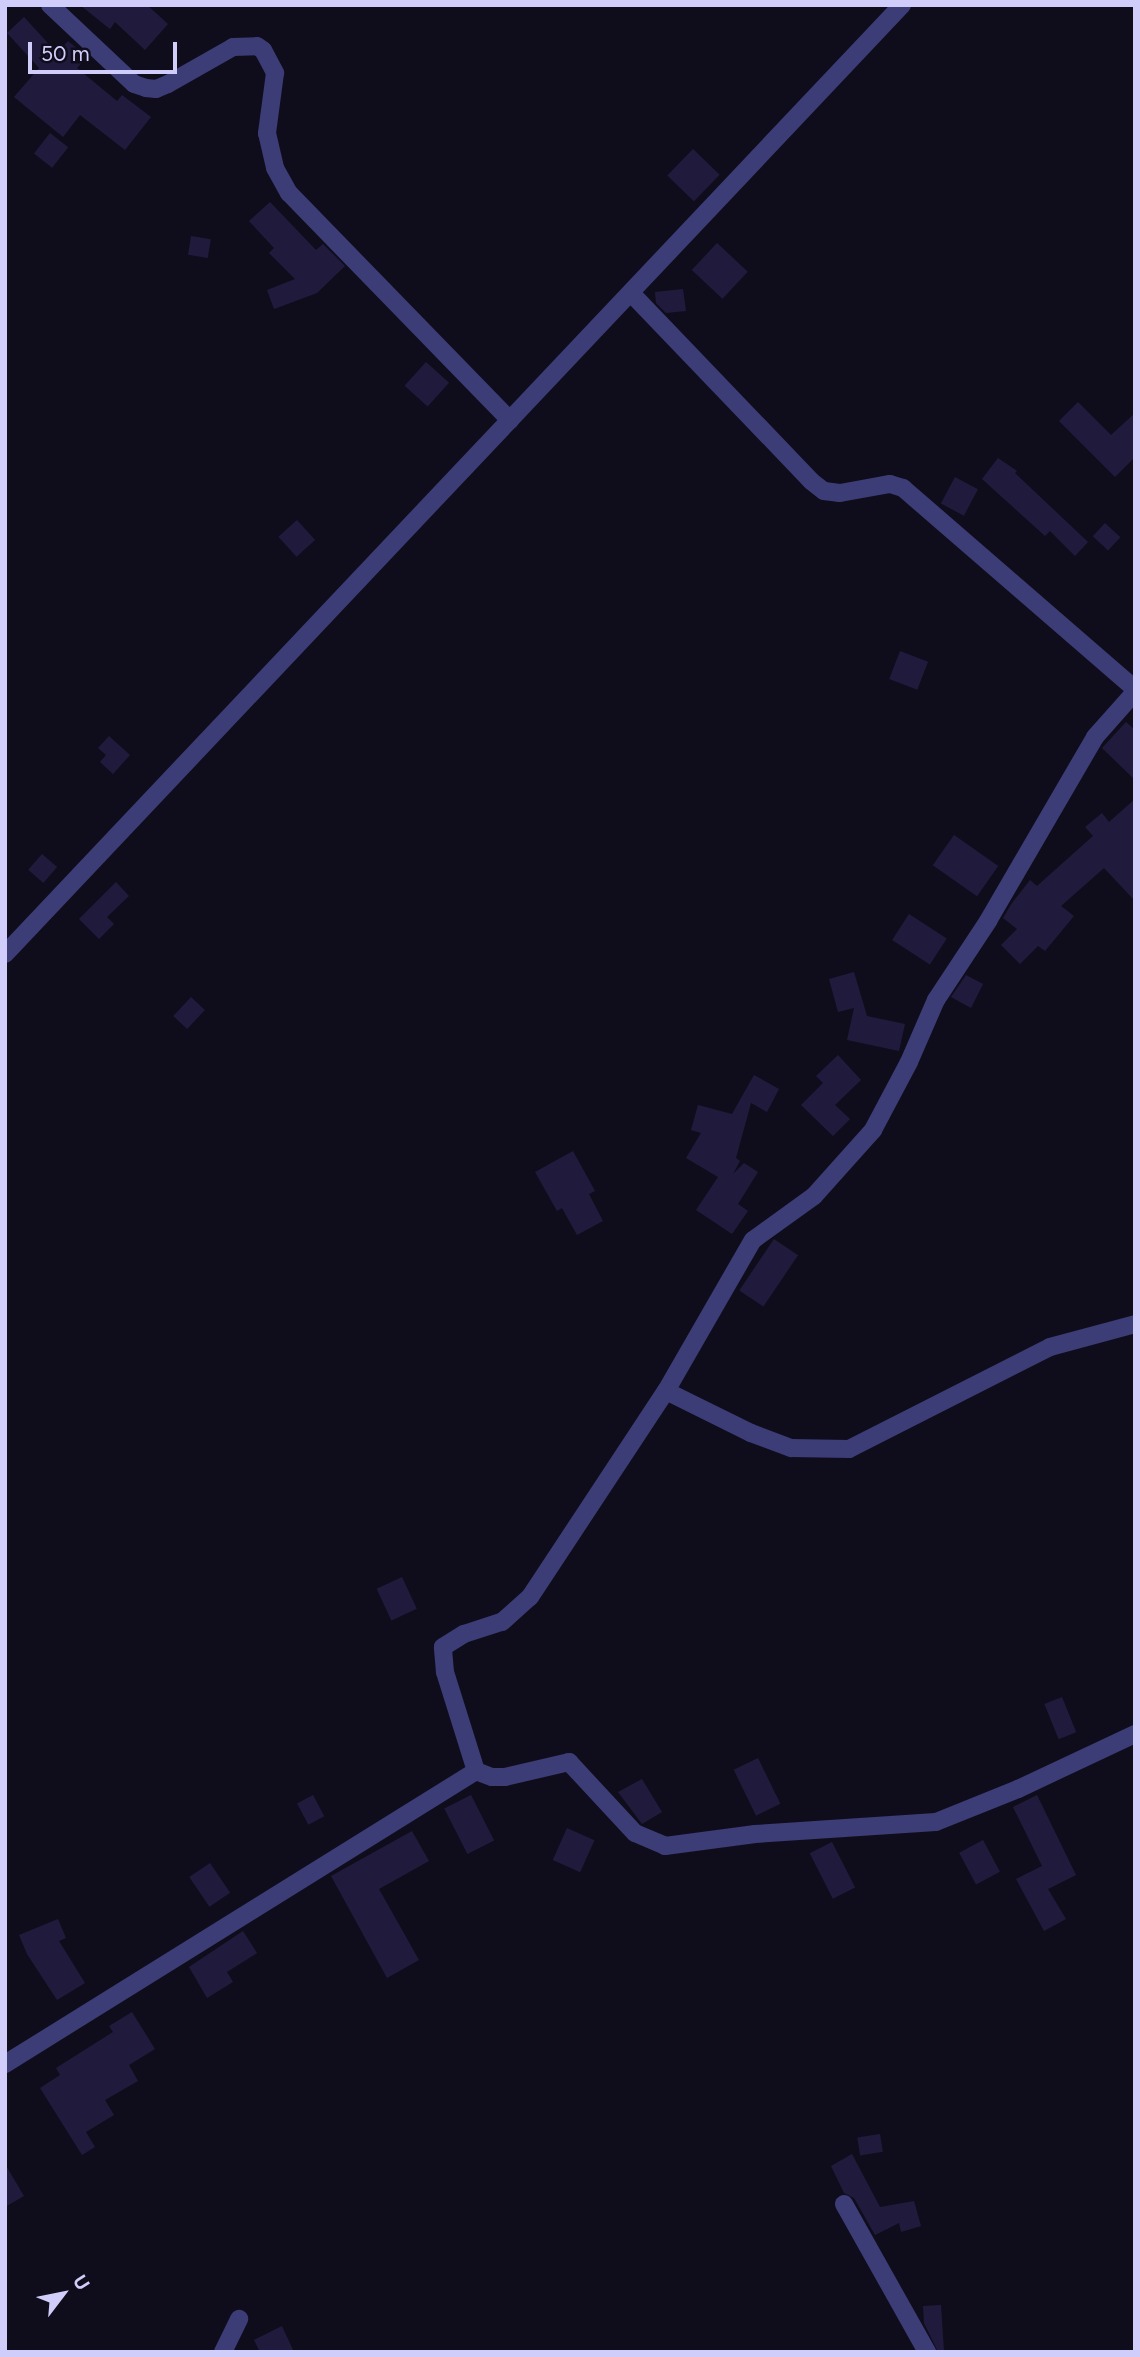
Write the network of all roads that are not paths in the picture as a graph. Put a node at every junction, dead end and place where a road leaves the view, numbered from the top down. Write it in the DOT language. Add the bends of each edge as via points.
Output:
graph roads {
  1 [pos="50,5"];
  2 [pos="902,5"];
  3 [pos="631,293"];
  4 [pos="510,420"];
  5 [pos="1135,691"];
  6 [pos="5,954"];
  7 [pos="1135,1324"];
  8 [pos="666,1391"];
  9 [pos="1135,1734"];
  10 [pos="476,1771"];
  11 [pos="5,2064"];
  12 [pos="844,2204"];
  13 [pos="239,2319"];
  14 [pos="223,2352"];
  15 [pos="927,2352"];
  1 -- 4 [label="street" via="134,84 146,88 168,84 233,47 263,50 275,73 267,133 275,168 289,193"];
  2 -- 3 [label="street"];
  3 -- 4 [label="street"];
  3 -- 5 [label="street" via="811,481 824,491 840,493 890,484 903,488"];
  4 -- 6 [label="street"];
  5 -- 8 [label="street" via="1096,737 936,1000 873,1130 814,1196 753,1240"];
  7 -- 8 [label="street" via="1050,1347 849,1449 791,1448"];
  8 -- 10 [label="street" via="530,1597 502,1622 464,1634 443,1647 445,1672"];
  9 -- 10 [label="street" via="936,1822 755,1834 665,1846 635,1833 569,1762 505,1777"];
  10 -- 11 [label="street"];
  12 -- 15 [label="street"];
  13 -- 14 [label="street"];
}
